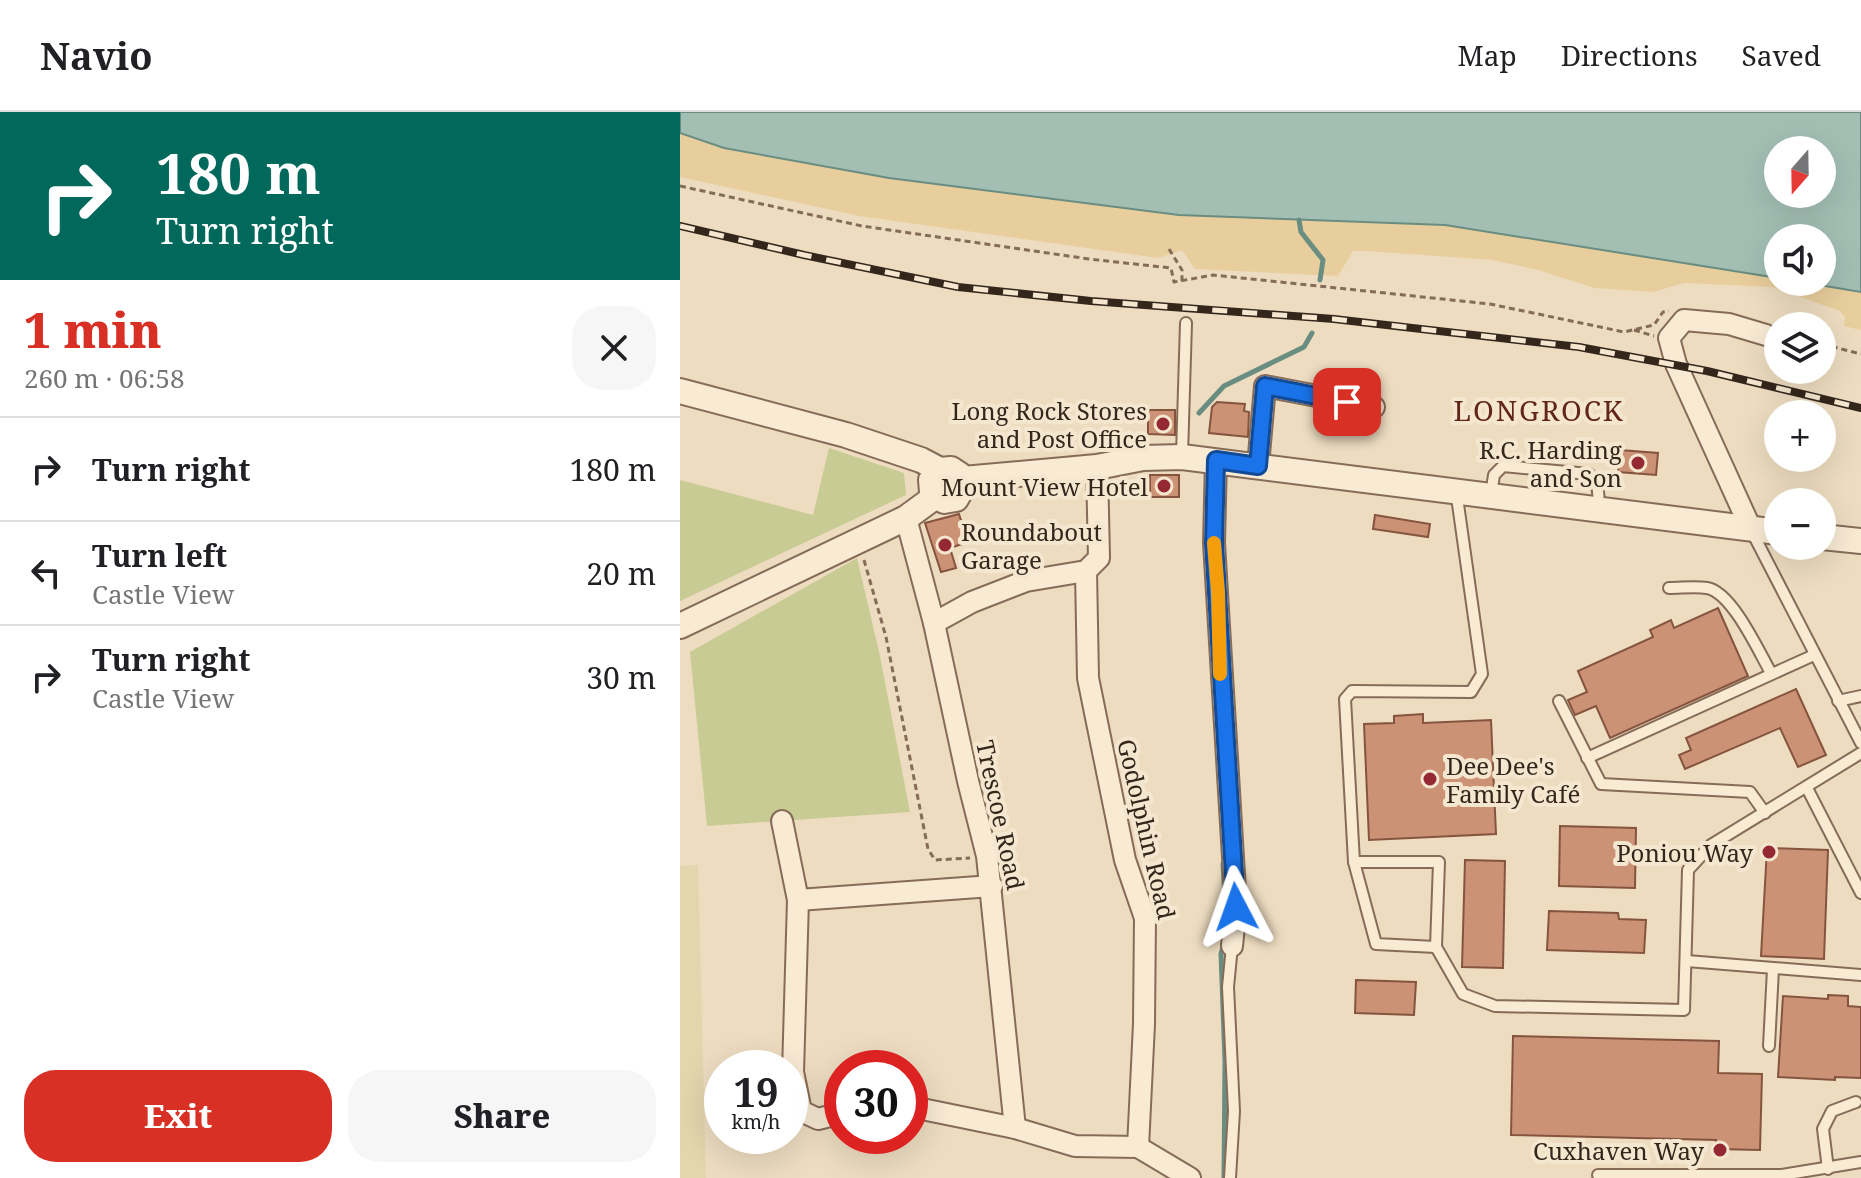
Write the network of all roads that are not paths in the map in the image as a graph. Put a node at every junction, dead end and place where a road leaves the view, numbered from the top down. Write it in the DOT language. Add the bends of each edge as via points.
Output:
graph roads {
  1 [pos="1186,323"];
  2 [pos="1764,334"];
  3 [pos="680,391"];
  4 [pos="1374,407"];
  5 [pos="1182,457"];
  6 [pos="1216,460"];
  7 [pos="1258,466"];
  8 [pos="1097,467"];
  9 [pos="940,470"];
  10 [pos="963,479"];
  11 [pos="1456,490"];
  12 [pos="1491,495"];
  13 [pos="936,496"];
  14 [pos="1597,508"];
  15 [pos="906,518"];
  16 [pos="1751,529"];
  17 [pos="1764,530"];
  18 [pos="1836,538"];
  19 [pos="1861,541"];
  20 [pos="1086,571"];
  21 [pos="1669,588"];
  22 [pos="934,623"];
  23 [pos="680,626"];
  24 [pos="1814,655"];
  25 [pos="1771,673"];
  26 [pos="1861,696"];
  27 [pos="1559,701"];
  28 [pos="1838,701"];
  29 [pos="1861,743"];
  30 [pos="1861,753"];
  31 [pos="1587,758"];
  32 [pos="1807,788"];
  33 [pos="1765,813"];
  34 [pos="782,821"];
  35 [pos="1354,862"];
  36 [pos="992,886"];
  37 [pos="1861,893"];
  38 [pos="798,900"];
  39 [pos="1232,946"];
  40 [pos="1436,947"];
  41 [pos="1687,961"];
  42 [pos="1773,969"];
  43 [pos="1861,975"];
  44 [pos="1769,1046"];
  45 [pos="1856,1102"];
  46 [pos="928,1110"];
  47 [pos="824,1118"];
  48 [pos="1015,1128"];
  49 [pos="1138,1147"];
  50 [pos="1861,1162"];
  51 [pos="1828,1169"];
  52 [pos="1598,1175"];
  53 [pos="1190,1178"];
  54 [pos="1230,1178"];
  1 -- 5 [label="lane"];
  2 -- 16 [label="street" via="1729,324 1684,320 1669,338"];
  3 -- 9 [label="street" via="846,435"];
  4 -- 7 [label="street" via="1265,386"];
  5 -- 6 [label="street"];
  5 -- 8 [label="street"];
  6 -- 7 [label="street"];
  6 -- 39 [label="street" via="1214,543 1236,907"];
  7 -- 11 [label="street"];
  8 -- 10 [label="street"];
  8 -- 20 [label="street" via="1099,558"];
  9 -- 10 [label="street" via="951,469"];
  9 -- 13 [label="street" via="931,480"];
  10 -- 13 [label="street" via="956,499"];
  11 -- 12 [label="street"];
  11 -- 35 [label="lane" via="1482,674 1471,692 1352,691 1345,699"];
  12 -- 14 [label="street"];
  12 -- 14 [label="lane" via="1494,475 1503,466 1589,474 1596,480"];
  13 -- 15 [label="street"];
  14 -- 16 [label="street"];
  15 -- 22 [label="street, Trescoe Road"];
  15 -- 23 [label="street"];
  16 -- 17 [label="street"];
  16 -- 24 [label="lane"];
  18 -- 19 [label="street"];
  20 -- 22 [label="street" via="1026,581"];
  20 -- 49 [label="street, Godolphin Road" via="1088,678 1125,860 1145,918"];
  21 -- 25 [label="lane" via="1710,588 1725,600"];
  22 -- 36 [label="street, Trescoe Road"];
  24 -- 25 [label="lane"];
  24 -- 28 [label="lane"];
  25 -- 31 [label="lane"];
  26 -- 28 [label="lane"];
  27 -- 31 [label="lane"];
  28 -- 29 [label="lane"];
  30 -- 32 [label="lane"];
  31 -- 33 [label="lane" via="1601,784 1750,792"];
  32 -- 33 [label="lane"];
  32 -- 37 [label="lane"];
  33 -- 41 [label="lane" via="1711,845 1688,870"];
  34 -- 38 [label="street"];
  35 -- 40 [label="lane" via="1376,944"];
  35 -- 40 [label="lane" via="1439,862"];
  36 -- 38 [label="street"];
  36 -- 48 [label="street, Trescoe Road"];
  38 -- 47 [label="street" via="793,1072 801,1111"];
  39 -- 54 [label="lane"];
  40 -- 41 [label="lane" via="1463,994 1495,1006 1684,1010"];
  41 -- 42 [label="lane"];
  42 -- 43 [label="lane"];
  42 -- 44 [label="lane"];
  45 -- 51 [label="lane" via="1832,1111 1823,1129"];
  46 -- 48 [label="street"];
  48 -- 49 [label="street" via="1075,1146"];
  49 -- 53 [label="street"];
  50 -- 51 [label="lane"];
  51 -- 52 [label="lane" via="1782,1175"];
}
